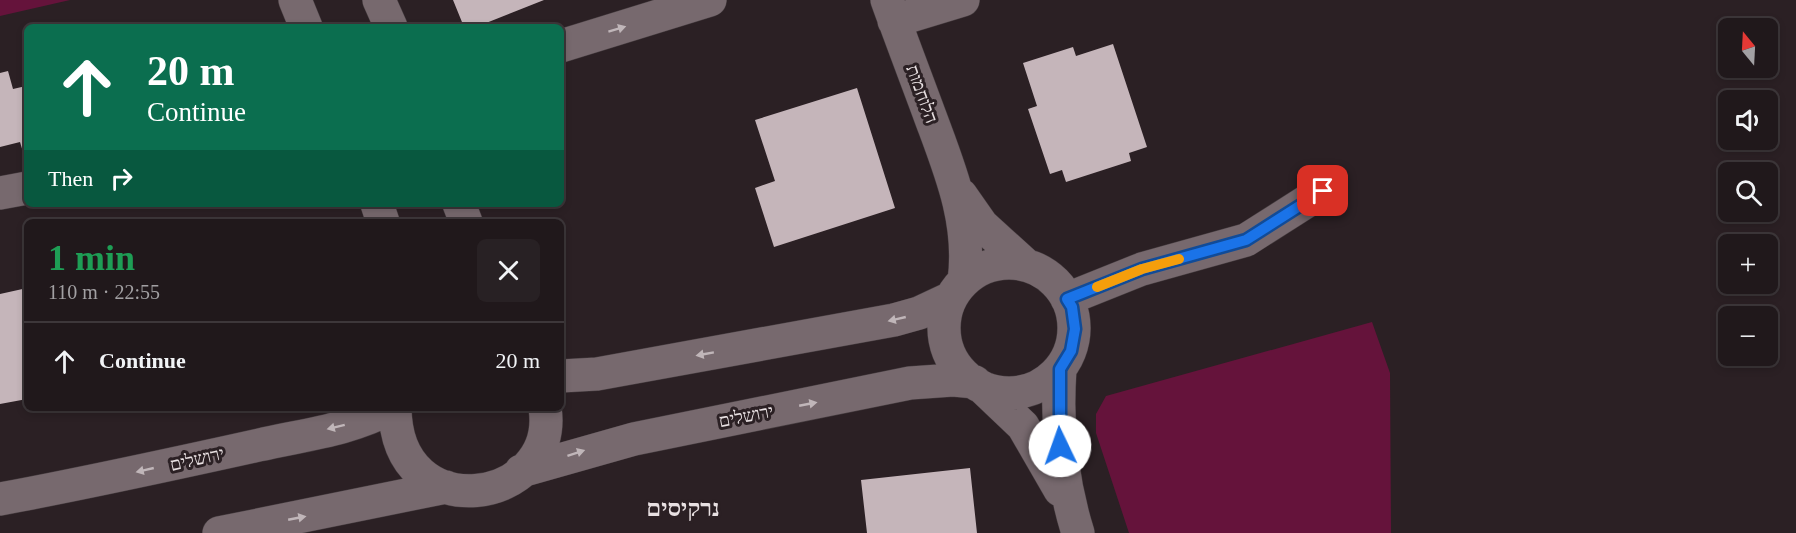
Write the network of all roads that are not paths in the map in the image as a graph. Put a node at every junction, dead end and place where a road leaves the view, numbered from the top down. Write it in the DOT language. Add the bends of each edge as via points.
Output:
graph roads {
  1 [pos="295,0"];
  2 [pos="379,0"];
  3 [pos="710,0"];
  4 [pos="963,0"];
  5 [pos="891,10"];
  6 [pos="305,24"];
  7 [pos="390,24"];
  8 [pos="564,45"];
  9 [pos="957,188"];
  10 [pos="24,189"];
  11 [pos="1323,191"];
  12 [pos="0,193"];
  13 [pos="1025,264"];
  14 [pos="958,289"];
  15 [pos="1067,299"];
  16 [pos="1060,369"];
  17 [pos="564,376"];
  18 [pos="979,385"];
  19 [pos="384,411"];
  20 [pos="395,411"];
  21 [pos="545,411"];
  22 [pos="521,471"];
  23 [pos="446,487"];
  24 [pos="0,499"];
  25 [pos="1075,522"];
  26 [pos="219,533"];
  1 -- 6 [label="street"];
  2 -- 7 [label="street"];
  8 -- 3 [label="street, one-way"];
  4 -- 5 [label="street"];
  5 -- 9 [label="street, הלוחמות"];
  9 -- 13 [label="street, הלוחמות" via="982,225"];
  9 -- 14 [label="street, הלוחמות" via="967,257"];
  10 -- 12 [label="street"];
  11 -- 15 [label="street" via="1246,240 1142,269"];
  13 -- 14 [label="street" via="982,268"];
  13 -- 15 [label="street" via="1046,273"];
  14 -- 17 [label="street, one-way" via="919,314 894,320 597,374"];
  14 -- 18 [label="street" via="945,318 945,339 952,359"];
  15 -- 16 [label="street" via="1075,329 1071,351"];
  16 -- 18 [label="street" via="1044,383 1024,391 1003,393"];
  16 -- 25 [label="street" via="1058,423 1062,470"];
  22 -- 18 [label="street, ירושלים, one-way" via="634,438 887,388 934,381"];
  18 -- 25 [label="street" via="1023,426"];
  19 -- 24 [label="street, ירושלים, one-way" via="337,428"];
  20 -- 23 [label="street" via="396,430 404,453 419,472"];
  21 -- 22 [label="street" via="541,443"];
  22 -- 23 [label="street" via="510,481 487,490 463,492"];
  26 -- 23 [label="street, one-way"];
}
